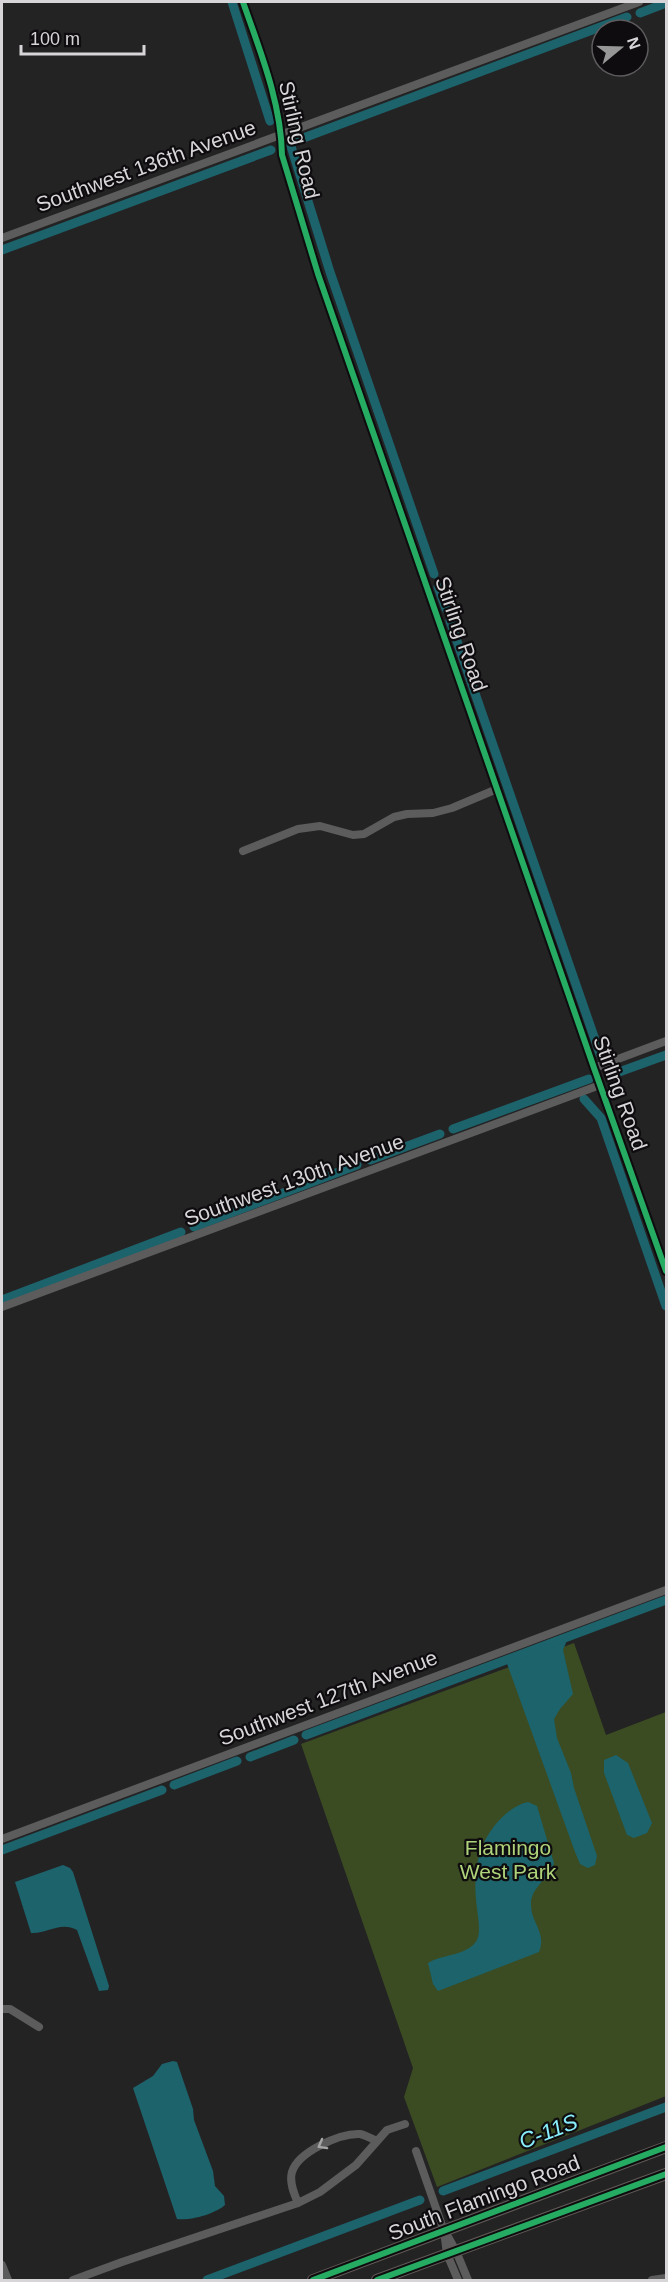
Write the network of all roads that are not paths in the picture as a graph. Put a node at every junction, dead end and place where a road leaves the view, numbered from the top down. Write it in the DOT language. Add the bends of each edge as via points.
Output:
graph roads {
  1 [pos="243,2"];
  2 [pos="639,2"];
  3 [pos="282,136"];
  4 [pos="2,238"];
  5 [pos="497,789"];
  6 [pos="243,851"];
  7 [pos="666,1041"];
  8 [pos="594,1068"];
  9 [pos="600,1085"];
  10 [pos="666,1271"];
  11 [pos="2,1308"];
  12 [pos="666,1590"];
  13 [pos="2,1839"];
  14 [pos="2,2009"];
  15 [pos="39,2028"];
  16 [pos="405,2124"];
  17 [pos="377,2141"];
  18 [pos="666,2147"];
  19 [pos="416,2151"];
  20 [pos="666,2174"];
  21 [pos="298,2203"];
  22 [pos="442,2225"];
  23 [pos="452,2252"];
  24 [pos="2,2265"];
  25 [pos="666,2278"];
  26 [pos="8,2280"];
  27 [pos="73,2280"];
  28 [pos="313,2280"];
  29 [pos="377,2280"];
  30 [pos="458,2280"];
  31 [pos="468,2280"];
  32 [pos="652,2280"];
  1 -- 3 [label="street, Stirling Road" via="277,107"];
  2 -- 3 [label="street, Southwest 136th Avenue"];
  3 -- 4 [label="street, Southwest 136th Avenue"];
  3 -- 5 [label="street, Stirling Road" via="282,155 318,274"];
  5 -- 6 [label="street" via="433,813 394,817 364,834 320,826 298,829"];
  5 -- 8 [label="street, Stirling Road"];
  7 -- 8 [label="street"];
  8 -- 9 [label="street, Stirling Road"];
  9 -- 10 [label="street, Stirling Road"];
  9 -- 11 [label="street, Southwest 130th Avenue"];
  12 -- 13 [label="street, Southwest 127th Avenue"];
  14 -- 15 [label="street" via="10,2009"];
  16 -- 17 [label="street" via="387,2130"];
  17 -- 21 [label="street" via="356,2165"];
  17 -- 21 [label="street, one-way" via="360,2134 343,2136 310,2152 291,2174"];
  18 -- 22 [label="highway, South Flamingo Road"];
  19 -- 22 [label="street"];
  20 -- 23 [label="highway, South Flamingo Road"];
  21 -- 27 [label="street"];
  22 -- 23 [label="street"];
  22 -- 28 [label="highway, South Flamingo Road"];
  23 -- 29 [label="highway, South Flamingo Road"];
  23 -- 30 [label="street"];
  23 -- 31 [label="street"];
  24 -- 26 [label="street"];
  25 -- 32 [label="street"];
}
